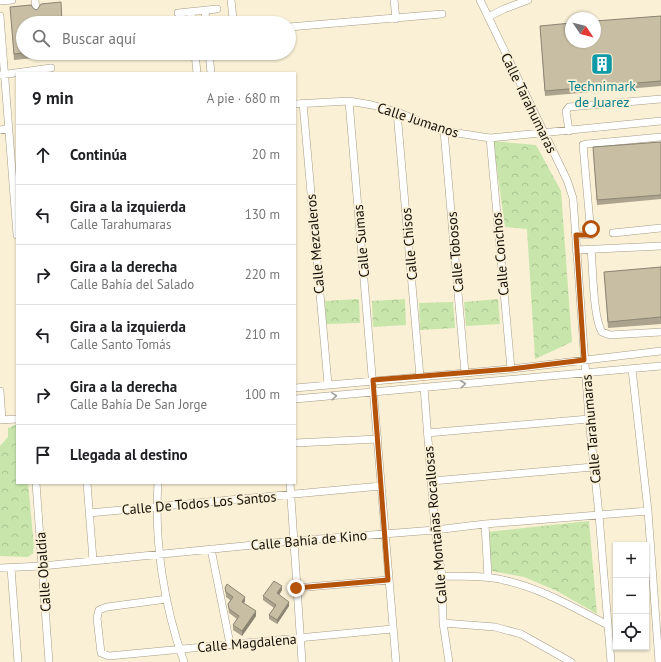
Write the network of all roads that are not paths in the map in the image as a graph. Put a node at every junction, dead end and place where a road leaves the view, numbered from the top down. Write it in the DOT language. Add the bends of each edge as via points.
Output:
graph roads {
  1 [pos="12,0"];
  2 [pos="35,0"];
  3 [pos="231,0"];
  4 [pos="394,0"];
  5 [pos="480,0"];
  6 [pos="528,0"];
  7 [pos="0,1"];
  8 [pos="217,9"];
  9 [pos="205,10"];
  10 [pos="36,11"];
  11 [pos="191,12"];
  12 [pos="178,13"];
  13 [pos="442,14"];
  14 [pos="0,16"];
  15 [pos="191,16"];
  16 [pos="205,16"];
  17 [pos="233,16"];
  18 [pos="488,17"];
  19 [pos="396,20"];
  20 [pos="0,27"];
  21 [pos="296,27"];
  22 [pos="196,60"];
  23 [pos="210,60"];
  24 [pos="51,68"];
  25 [pos="23,72"];
  26 [pos="197,72"];
  27 [pos="211,72"];
  28 [pos="16,73"];
  29 [pos="2,75"];
  30 [pos="661,100"];
  31 [pos="349,101"];
  32 [pos="299,103"];
  33 [pos="397,112"];
  34 [pos="661,121"];
  35 [pos="9,128"];
  36 [pos="0,130"];
  37 [pos="444,131"];
  38 [pos="569,131"];
  39 [pos="543,134"];
  40 [pos="661,137"];
  41 [pos="490,138"];
  42 [pos="16,222"];
  43 [pos="661,228"];
  44 [pos="613,232"];
  45 [pos="576,235"];
  46 [pos="661,246"];
  47 [pos="591,249"];
  48 [pos="576,250"];
  49 [pos="661,332"];
  50 [pos="661,351"];
  51 [pos="584,360"];
  52 [pos="661,366"];
  53 [pos="511,369"];
  54 [pos="632,369"];
  55 [pos="585,372"];
  56 [pos="465,373"];
  57 [pos="420,377"];
  58 [pos="373,380"];
  59 [pos="328,384"];
  60 [pos="296,388"];
  61 [pos="424,388"];
  62 [pos="0,391"];
  63 [pos="374,393"];
  64 [pos="296,399"];
  65 [pos="16,419"];
  66 [pos="1,420"];
  67 [pos="589,420"];
  68 [pos="427,433"];
  69 [pos="378,439"];
  70 [pos="296,443"];
  71 [pos="593,467"];
  72 [pos="432,481"];
  73 [pos="36,484"];
  74 [pos="87,484"];
  75 [pos="158,484"];
  76 [pos="290,484"];
  77 [pos="381,486"];
  78 [pos="290,495"];
  79 [pos="157,505"];
  80 [pos="648,511"];
  81 [pos="89,513"];
  82 [pos="600,515"];
  83 [pos="485,524"];
  84 [pos="435,530"];
  85 [pos="386,534"];
  86 [pos="293,541"];
  87 [pos="211,549"];
  88 [pos="160,554"];
  89 [pos="92,560"];
  90 [pos="42,566"];
  91 [pos="0,568"];
  92 [pos="11,568"];
  93 [pos="442,576"];
  94 [pos="488,577"];
  95 [pos="388,580"];
  96 [pos="296,588"];
  97 [pos="167,599"];
  98 [pos="443,623"];
  99 [pos="608,625"];
  100 [pos="392,629"];
  101 [pos="299,639"];
  102 [pos="230,644"];
  103 [pos="179,648"];
  104 [pos="18,662"];
  105 [pos="49,662"];
  106 [pos="184,662"];
  107 [pos="302,662"];
  108 [pos="396,662"];
  109 [pos="449,662"];
  110 [pos="571,662"];
  111 [pos="611,662"];
  112 [pos="659,662"];
  1 -- 7 [label="street"];
  2 -- 10 [label="street"];
  3 -- 17 [label="street"];
  4 -- 19 [label="street"];
  5 -- 18 [label="street, Calle Tarahumaras"];
  6 -- 18 [label="street"];
  8 -- 9 [label="street"];
  9 -- 11 [label="street"];
  9 -- 16 [label="street"];
  11 -- 12 [label="street"];
  11 -- 15 [label="street"];
  13 -- 19 [label="street"];
  14 -- 20 [label="street"];
  18 -- 39 [label="street, Calle Tarahumaras"];
  19 -- 21 [label="street"];
  20 -- 29 [label="street"];
  22 -- 26 [label="street"];
  23 -- 27 [label="street"];
  24 -- 25 [label="street"];
  28 -- 29 [label="street"];
  29 -- 35 [label="street"];
  30 -- 38 [label="street" via="569,107 566,111"];
  31 -- 32 [label="street, Calle Jumanos"];
  31 -- 33 [label="street, Calle Jumanos"];
  31 -- 58 [label="street, Calle Sumas"];
  32 -- 59 [label="street, Calle Mezcaleros"];
  33 -- 37 [label="street, Calle Jumanos"];
  33 -- 57 [label="street, Calle Chisos"];
  34 -- 38 [label="street, Calle Jumanos"];
  35 -- 36 [label="street"];
  35 -- 42 [label="street"];
  37 -- 41 [label="street, Calle Jumanos"];
  37 -- 56 [label="street, Calle Tobosos"];
  38 -- 39 [label="street, Calle Jumanos"];
  39 -- 41 [label="street, Calle Jumanos"];
  39 -- 45 [label="street, Calle Tarahumaras" via="570,189"];
  40 -- 45 [label="street" via="583,146 591,235"];
  41 -- 53 [label="street, Calle Conchos"];
  43 -- 44 [label="street"];
  45 -- 48 [label="street, Calle Tarahumaras"];
  46 -- 47 [label="street"];
  47 -- 48 [label="street"];
  47 -- 49 [label="street" via="597,316 602,332 610,335"];
  48 -- 51 [label="street, Calle Tarahumaras"];
  50 -- 51 [label="street"];
  51 -- 53 [label="street"];
  51 -- 55 [label="street, Calle Tarahumaras"];
  52 -- 54 [label="street"];
  53 -- 56 [label="street"];
  54 -- 55 [label="street"];
  54 -- 80 [label="street"];
  61 -- 55 [label="street, one-way"];
  55 -- 67 [label="street, Calle Tarahumaras"];
  56 -- 57 [label="street"];
  57 -- 58 [label="street"];
  58 -- 59 [label="street"];
  58 -- 63 [label="street, Calle Sumas"];
  59 -- 60 [label="street"];
  61 -- 63 [label="street"];
  61 -- 68 [label="street, Calle Montañas Rocallosas"];
  62 -- 66 [label="street"];
  64 -- 63 [label="street, one-way"];
  63 -- 69 [label="street, Calle Sumas"];
  65 -- 66 [label="street"];
  67 -- 68 [label="street"];
  67 -- 71 [label="street, Calle Tarahumaras"];
  68 -- 72 [label="street, Calle Montañas Rocallosas"];
  69 -- 70 [label="street"];
  69 -- 77 [label="street, Calle Sumas"];
  71 -- 72 [label="street"];
  71 -- 82 [label="street, Calle Tarahumaras"];
  72 -- 84 [label="street, Calle Montañas Rocallosas"];
  73 -- 90 [label="street, Calle Obaldía"];
  74 -- 81 [label="street"];
  75 -- 79 [label="street"];
  76 -- 78 [label="street"];
  77 -- 78 [label="street, Calle De Todos Los Santos"];
  77 -- 85 [label="street, Calle Sumas"];
  78 -- 79 [label="street, Calle De Todos Los Santos"];
  78 -- 86 [label="street"];
  79 -- 81 [label="street, Calle De Todos Los Santos"];
  79 -- 88 [label="street"];
  80 -- 82 [label="street, Calle Bahía de Kino"];
  80 -- 112 [label="street"];
  81 -- 89 [label="street"];
  82 -- 83 [label="street, Calle Bahía de Kino"];
  82 -- 99 [label="street, Calle Tarahumaras"];
  83 -- 84 [label="street, Calle Bahía de Kino"];
  83 -- 94 [label="street"];
  84 -- 85 [label="street, Calle Bahía de Kino"];
  84 -- 93 [label="street, Calle Montañas Rocallosas"];
  85 -- 86 [label="street, Calle Bahía de Kino"];
  85 -- 95 [label="street, Calle Sumas"];
  86 -- 87 [label="street, Calle Bahía de Kino"];
  86 -- 96 [label="street"];
  87 -- 88 [label="street, Calle Bahía de Kino"];
  87 -- 102 [label="street"];
  88 -- 89 [label="street, Calle Bahía de Kino"];
  88 -- 97 [label="street"];
  89 -- 90 [label="street, Calle Bahía de Kino"];
  90 -- 92 [label="street, Calle Bahía de Kino"];
  90 -- 105 [label="street, Calle Obaldía"];
  91 -- 92 [label="street, Calle Bahía de Kino"];
  92 -- 104 [label="street"];
  93 -- 94 [label="street"];
  93 -- 98 [label="street, Calle Montañas Rocallosas"];
  94 -- 99 [label="street" via="503,579 542,592"];
  95 -- 96 [label="street"];
  95 -- 100 [label="street, Calle Sumas"];
  96 -- 101 [label="street"];
  97 -- 103 [label="street"];
  97 -- 103 [label="street, Calle Magdalena" via="99,610 97,618 101,653 109,656"];
  98 -- 109 [label="street, Calle Montañas Rocallosas"];
  98 -- 110 [label="street" via="508,630 528,637"];
  99 -- 111 [label="street, Calle Tarahumaras"];
  100 -- 101 [label="street, Calle Magdalena"];
  100 -- 108 [label="street, Calle Sumas"];
  101 -- 102 [label="street, Calle Magdalena"];
  101 -- 107 [label="street"];
  102 -- 103 [label="street, Calle Magdalena"];
  103 -- 106 [label="street"];
}
